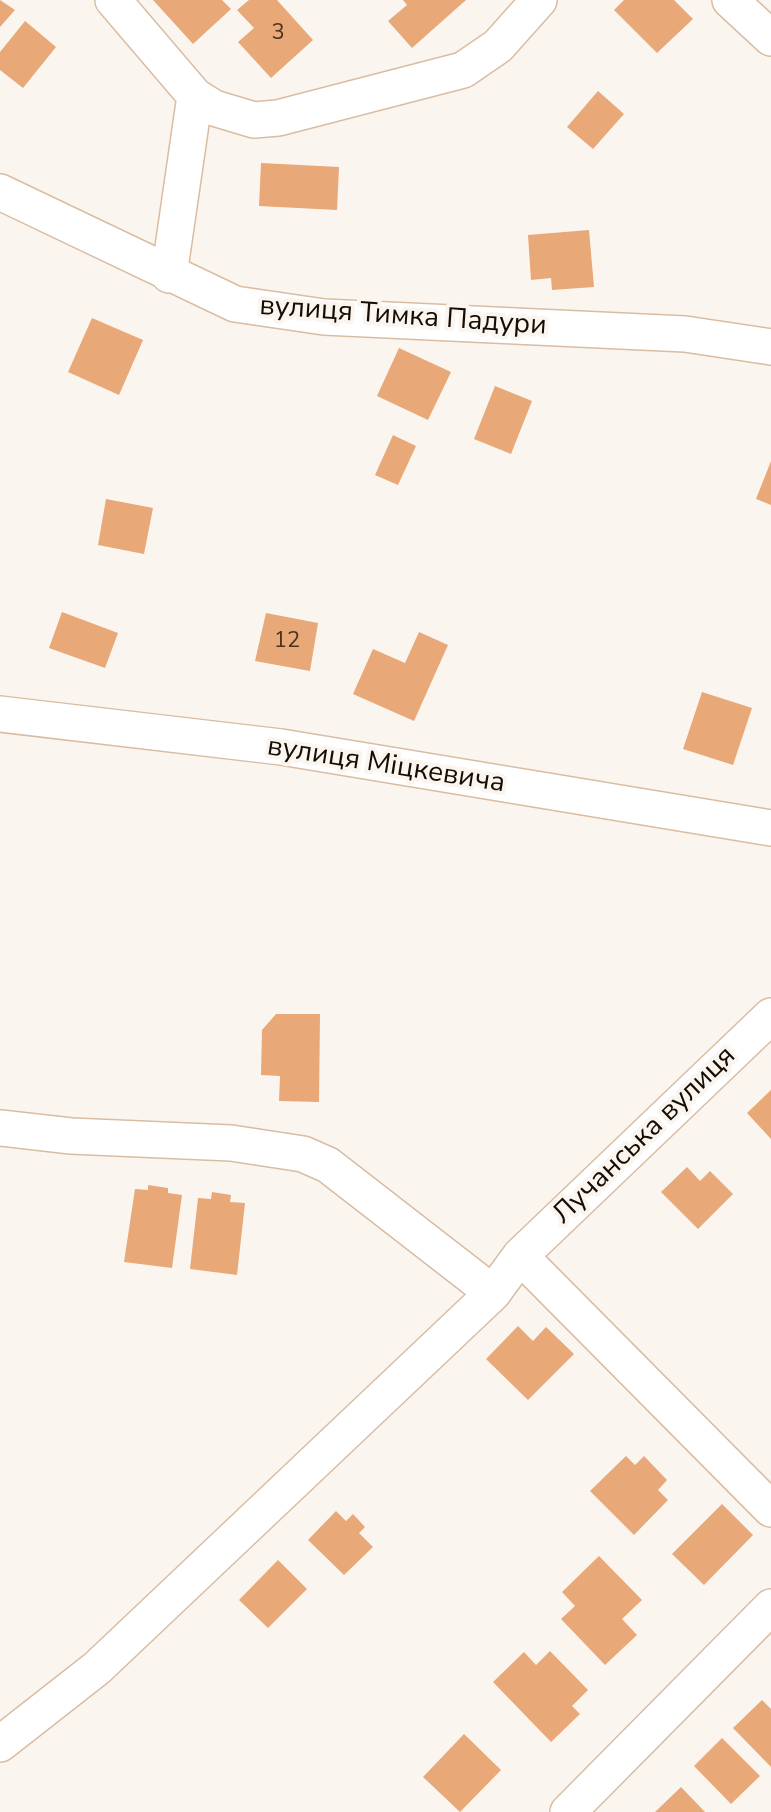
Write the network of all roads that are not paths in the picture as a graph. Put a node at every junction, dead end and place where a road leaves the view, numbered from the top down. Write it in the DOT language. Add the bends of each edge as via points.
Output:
graph roads {
  1 [pos="112,0"];
  2 [pos="539,0"];
  3 [pos="730,0"];
  4 [pos="771,38"];
  5 [pos="195,96"];
  6 [pos="0,192"];
  7 [pos="169,275"];
  8 [pos="771,347"];
  9 [pos="0,714"];
  10 [pos="771,828"];
  11 [pos="771,1016"];
  12 [pos="0,1128"];
  13 [pos="520,1256"];
  14 [pos="493,1293"];
  15 [pos="771,1510"];
  16 [pos="771,1608"];
  17 [pos="0,1744"];
  18 [pos="568,1812"];
  1 -- 5 [label="street"];
  2 -- 5 [label="street" via="498,46 463,70 278,118 231,114"];
  3 -- 4 [label="street"];
  5 -- 7 [label="street"];
  6 -- 7 [label="street, вулиця Тимка Падури"];
  7 -- 8 [label="street, вулиця Тимка Падури" via="235,304 324,317 685,334"];
  9 -- 10 [label="street, вулиця Міцкевича" via="281,748"];
  11 -- 13 [label="street, Лучанська вулиця"];
  12 -- 14 [label="street" via="302,1154 328,1165"];
  13 -- 14 [label="street, Лучанська вулиця"];
  13 -- 15 [label="street"];
  14 -- 17 [label="street, Лучанська вулиця" via="97,1668"];
  16 -- 18 [label="street"];
}
